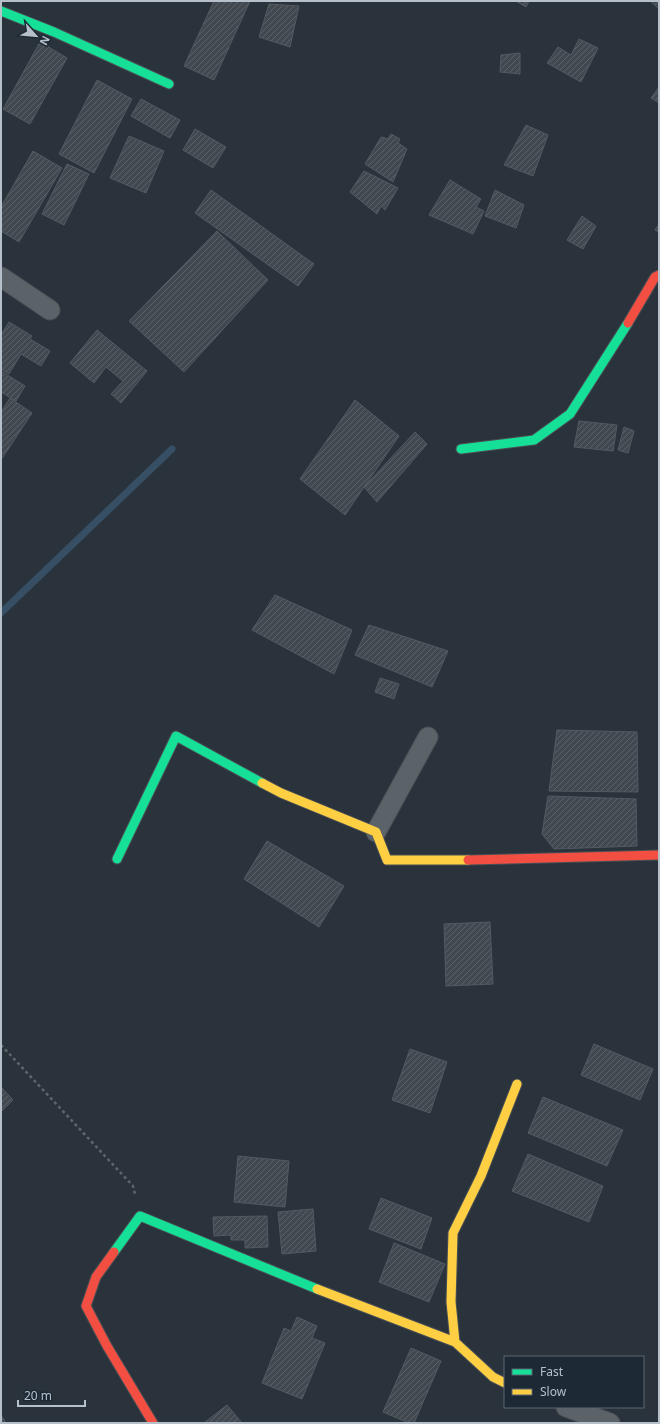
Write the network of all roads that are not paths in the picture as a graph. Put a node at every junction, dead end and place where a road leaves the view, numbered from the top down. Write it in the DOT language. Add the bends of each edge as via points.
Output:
graph roads {
  1 [pos="1,12"];
  2 [pos="169,84"];
  3 [pos="659,275"];
  4 [pos="1,277"];
  5 [pos="50,310"];
  6 [pos="461,449"];
  7 [pos="428,737"];
  8 [pos="376,832"];
  9 [pos="659,855"];
  10 [pos="117,859"];
  11 [pos="517,1084"];
  12 [pos="455,1342"];
  13 [pos="504,1382"];
  14 [pos="569,1408"];
  15 [pos="153,1423"];
  16 [pos="610,1423"];
  1 -- 2 [label="street" via="54,32"];
  3 -- 6 [label="street" via="655,277 570,414 534,440"];
  4 -- 5 [label="street"];
  7 -- 8 [label="street"];
  8 -- 9 [label="street" via="387,860"];
  8 -- 10 [label="street" via="281,793 176,736"];
  11 -- 12 [label="street" via="480,1176 453,1233 451,1302"];
  12 -- 13 [label="street" via="493,1377"];
  12 -- 15 [label="street" via="140,1216 96,1277 86,1306"];
  14 -- 16 [label="street"];
}
